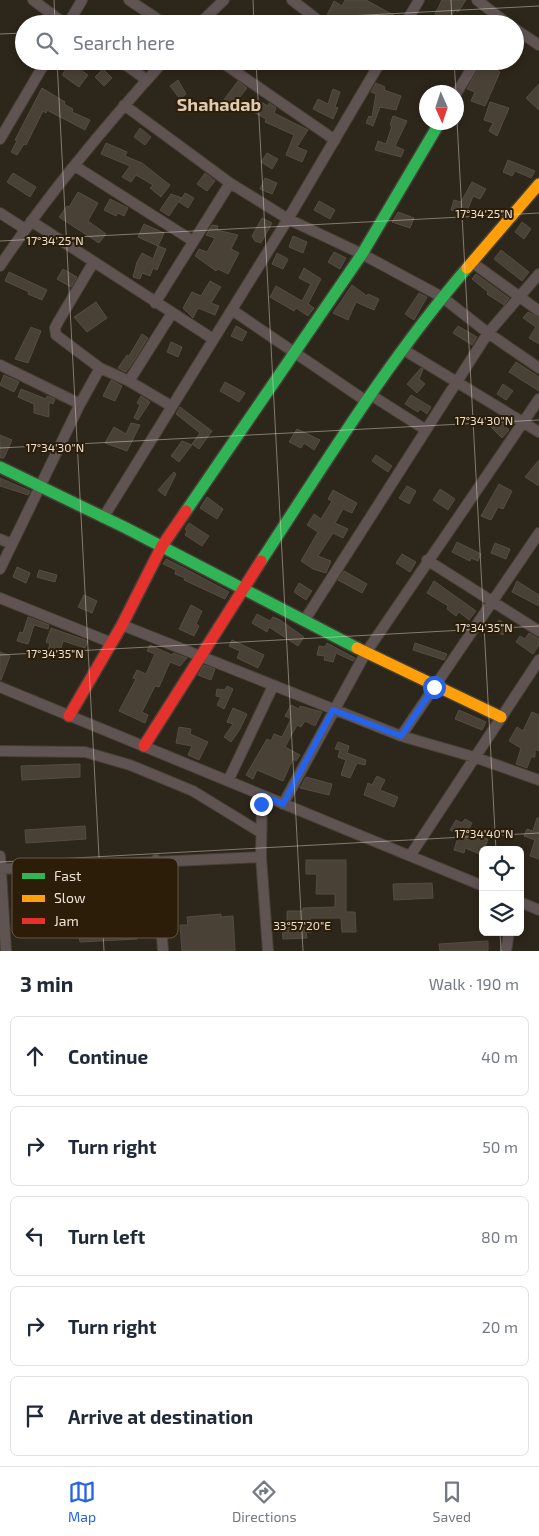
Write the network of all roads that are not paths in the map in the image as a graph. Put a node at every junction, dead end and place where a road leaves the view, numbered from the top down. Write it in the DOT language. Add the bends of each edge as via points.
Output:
graph roads {
  1 [pos="33,0"];
  2 [pos="82,0"];
  3 [pos="129,0"];
  4 [pos="224,0"];
  5 [pos="292,0"];
  6 [pos="420,0"];
  7 [pos="477,0"];
  8 [pos="54,15"];
  9 [pos="73,15"];
  10 [pos="152,15"];
  11 [pos="208,15"];
  12 [pos="311,15"];
  13 [pos="411,15"];
  14 [pos="494,15"];
  15 [pos="524,35"];
  16 [pos="539,45"];
  17 [pos="41,70"];
  18 [pos="133,70"];
  19 [pos="156,70"];
  20 [pos="233,70"];
  21 [pos="373,70"];
  22 [pos="471,70"];
  23 [pos="147,80"];
  24 [pos="461,85"];
  25 [pos="124,105"];
  26 [pos="435,130"];
  27 [pos="0,139"];
  28 [pos="335,140"];
  29 [pos="75,166"];
  30 [pos="230,183"];
  31 [pos="539,184"];
  32 [pos="0,213"];
  33 [pos="288,219"];
  34 [pos="28,225"];
  35 [pos="192,241"];
  36 [pos="362,254"];
  37 [pos="93,263"];
  38 [pos="473,263"];
  39 [pos="0,266"];
  40 [pos="539,274"];
  41 [pos="442,297"];
  42 [pos="519,297"];
  43 [pos="155,303"];
  44 [pos="232,310"];
  45 [pos="539,311"];
  46 [pos="172,313"];
  47 [pos="488,333"];
  48 [pos="213,339"];
  49 [pos="404,350"];
  50 [pos="296,352"];
  51 [pos="0,365"];
  52 [pos="100,368"];
  53 [pos="539,368"];
  54 [pos="128,381"];
  55 [pos="457,382"];
  56 [pos="369,398"];
  57 [pos="539,399"];
  58 [pos="80,404"];
  59 [pos="171,406"];
  60 [pos="522,422"];
  61 [pos="426,430"];
  62 [pos="539,432"];
  63 [pos="0,467"];
  64 [pos="40,485"];
  65 [pos="103,518"];
  66 [pos="539,533"];
  67 [pos="0,540"];
  68 [pos="12,544"];
  69 [pos="162,546"];
  70 [pos="427,560"];
  71 [pos="0,569"];
  72 [pos="243,590"];
  73 [pos="0,598"];
  74 [pos="492,600"];
  75 [pos="304,621"];
  76 [pos="122,625"];
  77 [pos="539,631"];
  78 [pos="112,643"];
  79 [pos="365,654"];
  80 [pos="199,656"];
  81 [pos="539,660"];
  82 [pos="273,686"];
  83 [pos="0,687"];
  84 [pos="434,687"];
  85 [pos="333,710"];
  86 [pos="69,716"];
  87 [pos="501,717"];
  88 [pos="401,736"];
  89 [pos="144,746"];
  90 [pos="0,751"];
  91 [pos="474,757"];
  92 [pos="539,780"];
  93 [pos="228,781"];
  94 [pos="262,795"];
  95 [pos="283,804"];
  96 [pos="260,832"];
  97 [pos="0,856"];
  98 [pos="261,856"];
  99 [pos="410,856"];
  100 [pos="178,859"];
  101 [pos="0,869"];
  102 [pos="479,884"];
  103 [pos="524,904"];
  104 [pos="539,910"];
  105 [pos="508,936"];
  106 [pos="162,938"];
  107 [pos="6,951"];
  108 [pos="163,951"];
  109 [pos="268,951"];
  110 [pos="506,951"];
  1 -- 8 [label="street"];
  2 -- 9 [label="street"];
  3 -- 10 [label="street"];
  4 -- 11 [label="street"];
  5 -- 12 [label="street"];
  6 -- 13 [label="street"];
  7 -- 14 [label="street"];
  15 -- 16 [label="street"];
  17 -- 27 [label="street"];
  18 -- 23 [label="street"];
  19 -- 23 [label="street"];
  20 -- 28 [label="street"];
  21 -- 28 [label="street"];
  22 -- 24 [label="street"];
  23 -- 25 [label="street"];
  25 -- 29 [label="street"];
  25 -- 30 [label="street"];
  26 -- 36 [label="street"];
  28 -- 33 [label="street"];
  29 -- 34 [label="street"];
  29 -- 35 [label="street"];
  30 -- 33 [label="street"];
  30 -- 35 [label="street"];
  31 -- 38 [label="street"];
  32 -- 34 [label="street"];
  33 -- 36 [label="street"];
  33 -- 44 [label="street"];
  34 -- 37 [label="street"];
  34 -- 39 [label="street"];
  35 -- 43 [label="street"];
  36 -- 41 [label="street"];
  36 -- 50 [label="street"];
  37 -- 43 [label="street"];
  37 -- 52 [label="street" via="55,328 56,335"];
  38 -- 41 [label="street"];
  38 -- 42 [label="street"];
  40 -- 42 [label="street"];
  41 -- 47 [label="street"];
  41 -- 49 [label="street"];
  42 -- 45 [label="street"];
  42 -- 47 [label="street"];
  43 -- 46 [label="street"];
  44 -- 48 [label="street"];
  44 -- 50 [label="street"];
  46 -- 48 [label="street"];
  46 -- 54 [label="street"];
  47 -- 53 [label="street"];
  47 -- 55 [label="street"];
  48 -- 59 [label="street"];
  49 -- 55 [label="street"];
  49 -- 56 [label="street"];
  50 -- 56 [label="street"];
  50 -- 69 [label="street"];
  51 -- 58 [label="street"];
  52 -- 54 [label="street"];
  52 -- 58 [label="street"];
  54 -- 59 [label="street"];
  55 -- 60 [label="street"];
  55 -- 61 [label="street"];
  56 -- 61 [label="street"];
  56 -- 72 [label="street"];
  57 -- 60 [label="street"];
  58 -- 64 [label="street"];
  59 -- 65 [label="street"];
  60 -- 62 [label="street"];
  60 -- 70 [label="street"];
  61 -- 75 [label="street"];
  63 -- 64 [label="street"];
  64 -- 65 [label="street"];
  64 -- 68 [label="street"];
  65 -- 69 [label="street"];
  66 -- 74 [label="street"];
  67 -- 68 [label="street"];
  68 -- 71 [label="street"];
  69 -- 72 [label="street"];
  69 -- 76 [label="street"];
  70 -- 74 [label="street"];
  70 -- 79 [label="street"];
  72 -- 75 [label="street"];
  72 -- 80 [label="street"];
  73 -- 78 [label="street"];
  74 -- 77 [label="street"];
  74 -- 84 [label="street"];
  75 -- 79 [label="street"];
  76 -- 78 [label="street"];
  76 -- 80 [label="street"];
  78 -- 86 [label="street"];
  79 -- 84 [label="street"];
  79 -- 85 [label="street"];
  80 -- 82 [label="street"];
  80 -- 89 [label="street"];
  81 -- 87 [label="street"];
  82 -- 85 [label="street"];
  82 -- 93 [label="street"];
  83 -- 86 [label="street"];
  84 -- 87 [label="street"];
  84 -- 88 [label="street"];
  85 -- 88 [label="street"];
  85 -- 95 [label="street"];
  86 -- 89 [label="street"];
  87 -- 91 [label="street"];
  88 -- 91 [label="street"];
  89 -- 93 [label="street"];
  90 -- 96 [label="street" via="85,752 130,765 193,791"];
  91 -- 92 [label="street"];
  91 -- 99 [label="street"];
  93 -- 94 [label="street"];
  94 -- 95 [label="street"];
  94 -- 96 [label="street"];
  95 -- 99 [label="street"];
  96 -- 98 [label="street"];
  97 -- 101 [label="street"];
  98 -- 100 [label="street"];
  98 -- 109 [label="street"];
  99 -- 102 [label="street"];
  101 -- 107 [label="street"];
  103 -- 104 [label="street"];
  105 -- 110 [label="street"];
  106 -- 108 [label="street"];
}
